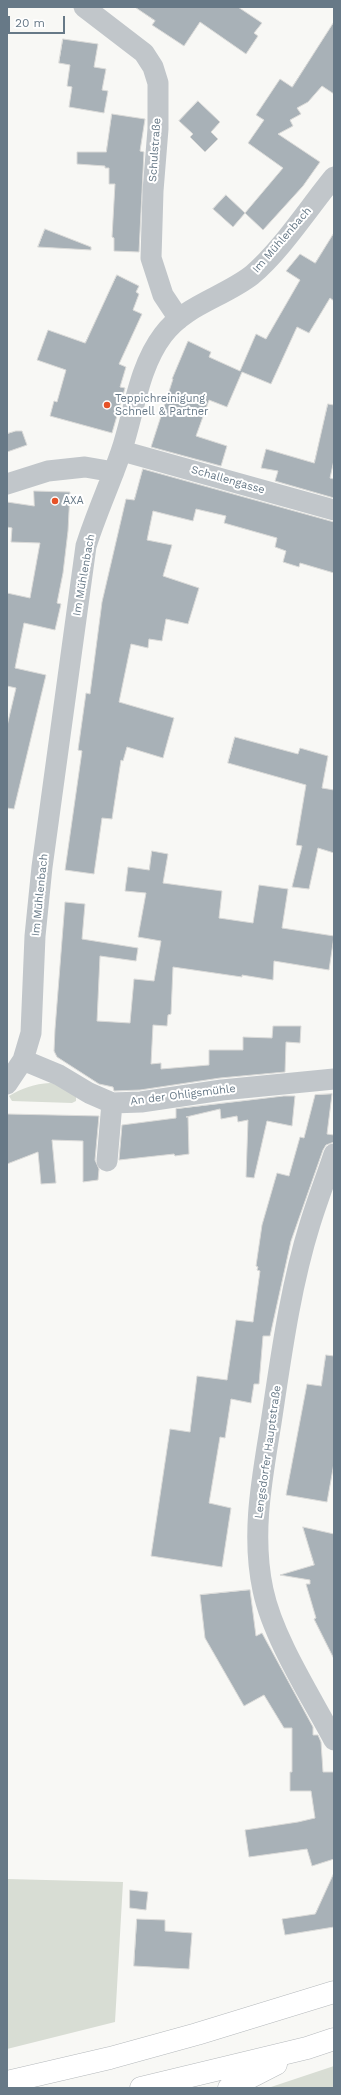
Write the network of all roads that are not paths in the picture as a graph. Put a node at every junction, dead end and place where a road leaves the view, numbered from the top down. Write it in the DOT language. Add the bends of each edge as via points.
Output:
graph roads {
  1 [pos="84,7"];
  2 [pos="334,177"];
  3 [pos="179,319"];
  4 [pos="122,451"];
  5 [pos="114,472"];
  6 [pos="7,484"];
  7 [pos="334,510"];
  8 [pos="23,1060"];
  9 [pos="334,1079"];
  10 [pos="7,1084"];
  11 [pos="112,1103"];
  12 [pos="334,1154"];
  13 [pos="107,1161"];
  14 [pos="334,1740"];
  15 [pos="334,1992"];
  16 [pos="334,2039"];
  17 [pos="307,2048"];
  18 [pos="7,2082"];
  19 [pos="141,2088"];
  20 [pos="229,2088"];
  1 -- 3 [label="street, Schulstraße" via="144,53 153,67 158,83 151,258 163,295"];
  2 -- 3 [label="street, Im Mühlenbach" via="254,274"];
  3 -- 4 [label="street, Im Mühlenbach" via="162,336 146,369"];
  4 -- 5 [label="street, Im Mühlenbach"];
  4 -- 7 [label="street, Schallengasse"];
  5 -- 6 [label="street" via="85,466 48,471"];
  5 -- 8 [label="street, Im Mühlenbach" via="95,516 86,546 42,866 35,936 31,1033"];
  8 -- 10 [label="street"];
  8 -- 11 [label="street, An der Ohligsmühle" via="59,1075"];
  9 -- 11 [label="street, An der Ohligsmühle" via="222,1090 141,1102"];
  11 -- 13 [label="street"];
  12 -- 14 [label="street, Lengsdorfer Hauptstraße" via="305,1244 284,1343 258,1504 257,1539 260,1573 269,1612 284,1646"];
  15 -- 18 [label="highway" via="110,2058"];
  16 -- 17 [label="highway"];
  17 -- 19 [label="highway"];
  17 -- 20 [label="highway"];
}
